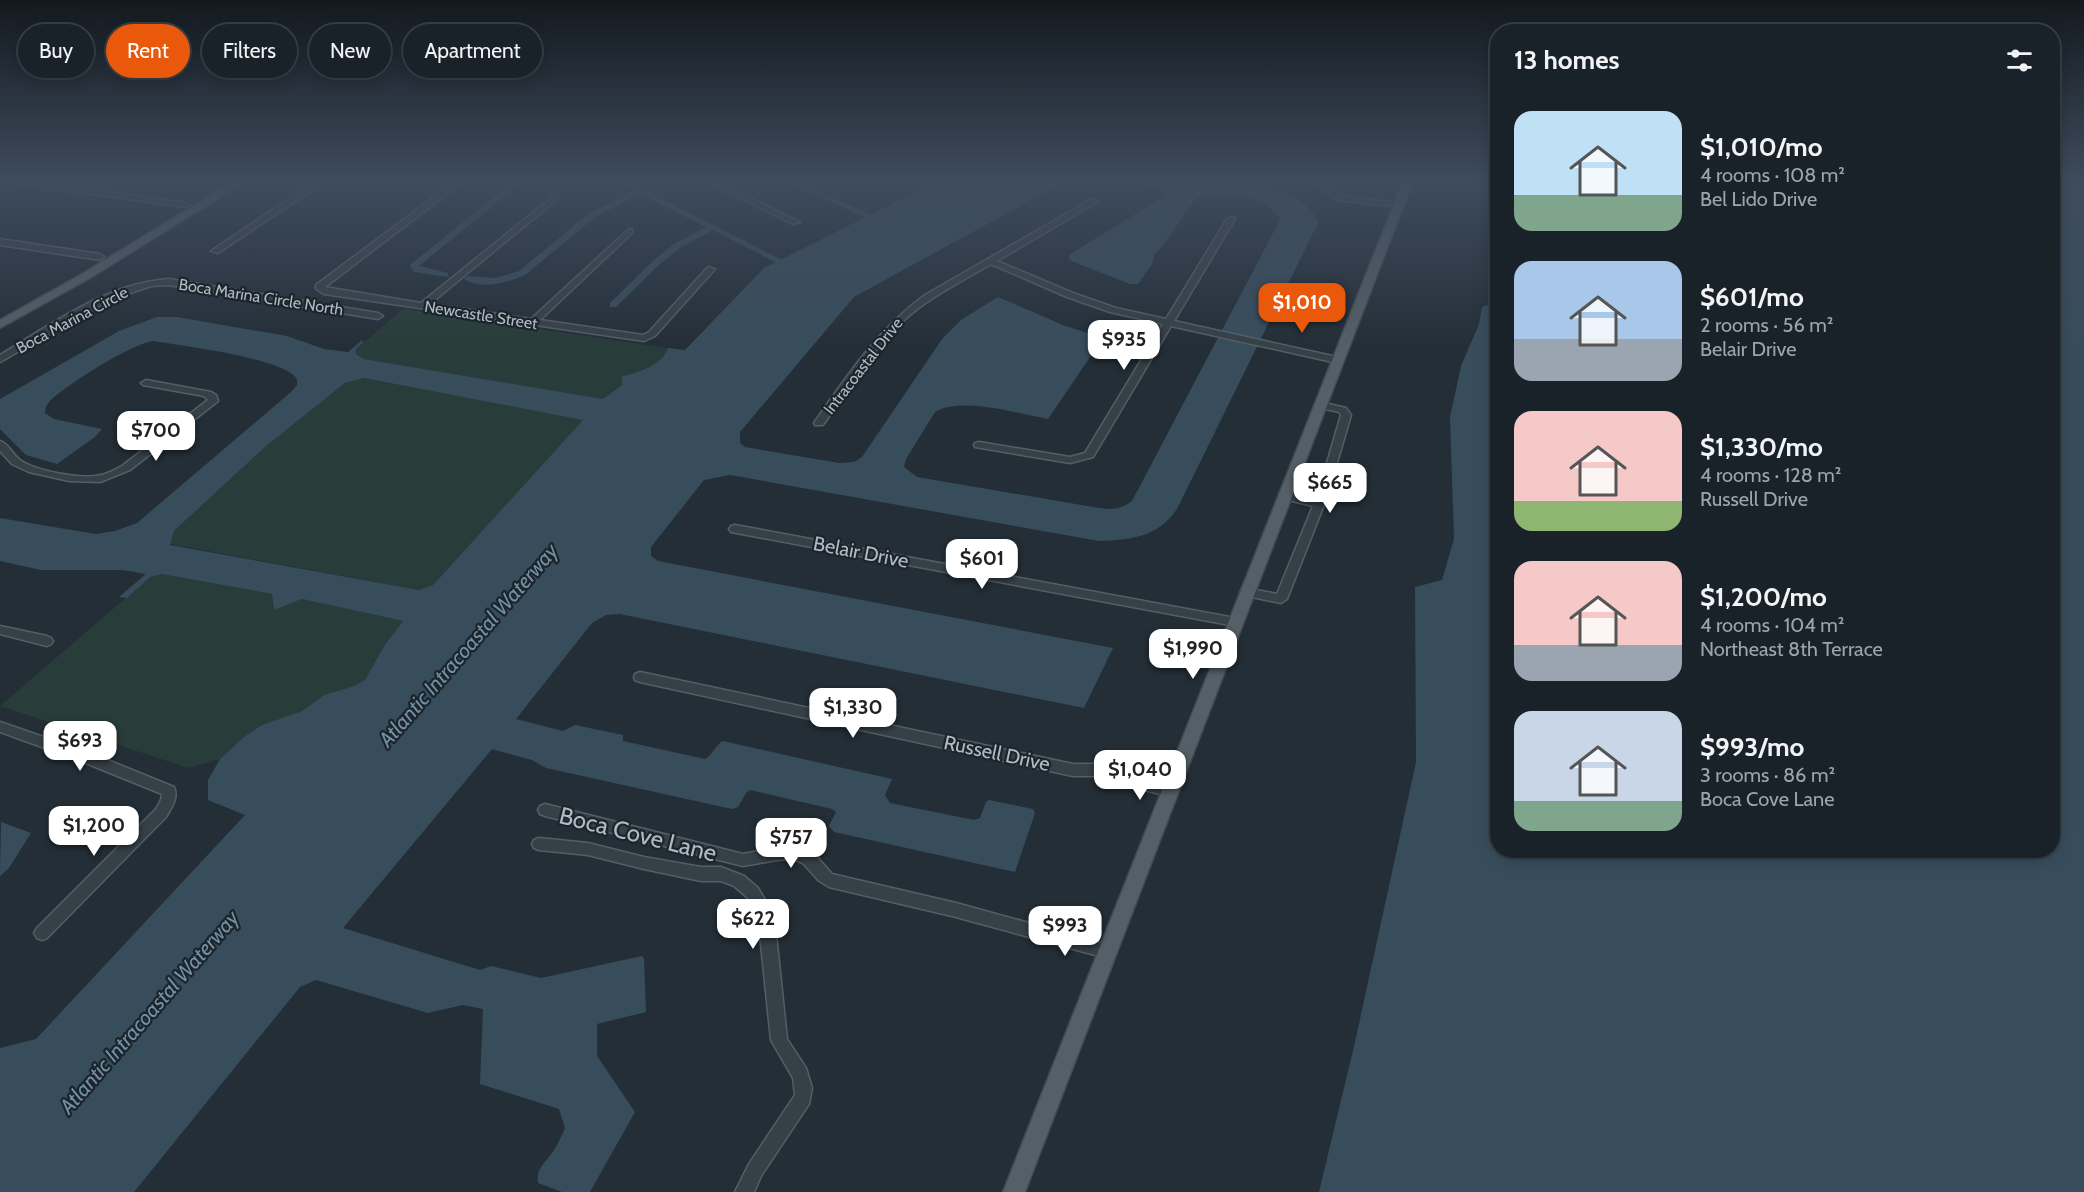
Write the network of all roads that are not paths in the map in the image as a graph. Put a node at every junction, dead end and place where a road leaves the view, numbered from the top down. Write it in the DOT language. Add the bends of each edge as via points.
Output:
graph roads {
  1 [pos="135,237"];
  2 [pos="150,237"];
  3 [pos="236,237"];
  4 [pos="386,237"];
  5 [pos="506,237"];
  6 [pos="623,237"];
  7 [pos="1033,237"];
  8 [pos="1220,237"];
  9 [pos="1386,237"];
  10 [pos="0,242"];
  11 [pos="126,242"];
  12 [pos="215,250"];
  13 [pos="100,257"];
  14 [pos="112,260"];
  15 [pos="991,261"];
  16 [pos="711,269"];
  17 [pos="86,276"];
  18 [pos="145,283"];
  19 [pos="422,306"];
  20 [pos="0,316"];
  21 [pos="378,316"];
  22 [pos="532,323"];
  23 [pos="1169,323"];
  24 [pos="0,325"];
  25 [pos="1338,358"];
  26 [pos="0,359"];
  27 [pos="146,383"];
  28 [pos="1320,405"];
  29 [pos="819,423"];
  30 [pos="0,444"];
  31 [pos="979,446"];
  32 [pos="1287,489"];
  33 [pos="1323,491"];
  34 [pos="1319,504"];
  35 [pos="735,529"];
  36 [pos="1246,592"];
  37 [pos="1235,622"];
  38 [pos="0,630"];
  39 [pos="47,641"];
  40 [pos="640,677"];
  41 [pos="1,728"];
  42 [pos="1168,790"];
  43 [pos="545,810"];
  44 [pos="539,844"];
  45 [pos="42,933"];
  46 [pos="1106,951"];
  47 [pos="744,1192"];
  48 [pos="1014,1192"];
  1 -- 11 [label="main road"];
  2 -- 14 [label="main road"];
  3 -- 12 [label="street"];
  4 -- 19 [label="street, Newcastle Street" via="319,287 324,291"];
  5 -- 19 [label="street"];
  6 -- 22 [label="street"];
  7 -- 15 [label="street, Intracoastal Drive"];
  8 -- 23 [label="street"];
  9 -- 25 [label="main road"];
  10 -- 13 [label="street"];
  11 -- 13 [label="main road"];
  11 -- 14 [label="main road"];
  13 -- 17 [label="main road" via="98,265"];
  13 -- 20 [label="main road"];
  14 -- 17 [label="main road"];
  15 -- 23 [label="street" via="1091,303"];
  15 -- 29 [label="street, Intracoastal Drive" via="928,297 896,321"];
  16 -- 22 [label="street, Newcastle Street" via="644,338"];
  17 -- 24 [label="main road"];
  18 -- 21 [label="street, Boca Marina Circle North" via="169,282"];
  18 -- 26 [label="street, Boca Marina Circle" via="119,292"];
  19 -- 22 [label="street, Newcastle Street"];
  23 -- 25 [label="street"];
  23 -- 31 [label="street" via="1089,455 1070,460"];
  25 -- 28 [label="main road"];
  27 -- 30 [label="street" via="207,394 213,401 113,475 86,479 36,470 16,461"];
  28 -- 32 [label="main road"];
  28 -- 33 [label="street" via="1342,410 1346,415"];
  32 -- 33 [label="street"];
  32 -- 34 [label="street"];
  32 -- 36 [label="main road"];
  33 -- 34 [label="street"];
  34 -- 36 [label="street" via="1281,599"];
  35 -- 37 [label="street, Belair Drive"];
  36 -- 37 [label="main road"];
  37 -- 42 [label="main road"];
  38 -- 39 [label="street"];
  40 -- 42 [label="street, Russell Drive"];
  41 -- 45 [label="street" via="169,791 161,813"];
  42 -- 46 [label="main road"];
  43 -- 46 [label="street, Boca Cove Lane" via="743,860 796,853 813,861 821,876 829,880"];
  44 -- 47 [label="street" via="588,849 644,863 721,874 739,881 758,900 767,924 779,1040 802,1075 804,1086 803,1098"];
  46 -- 48 [label="main road"];
}
